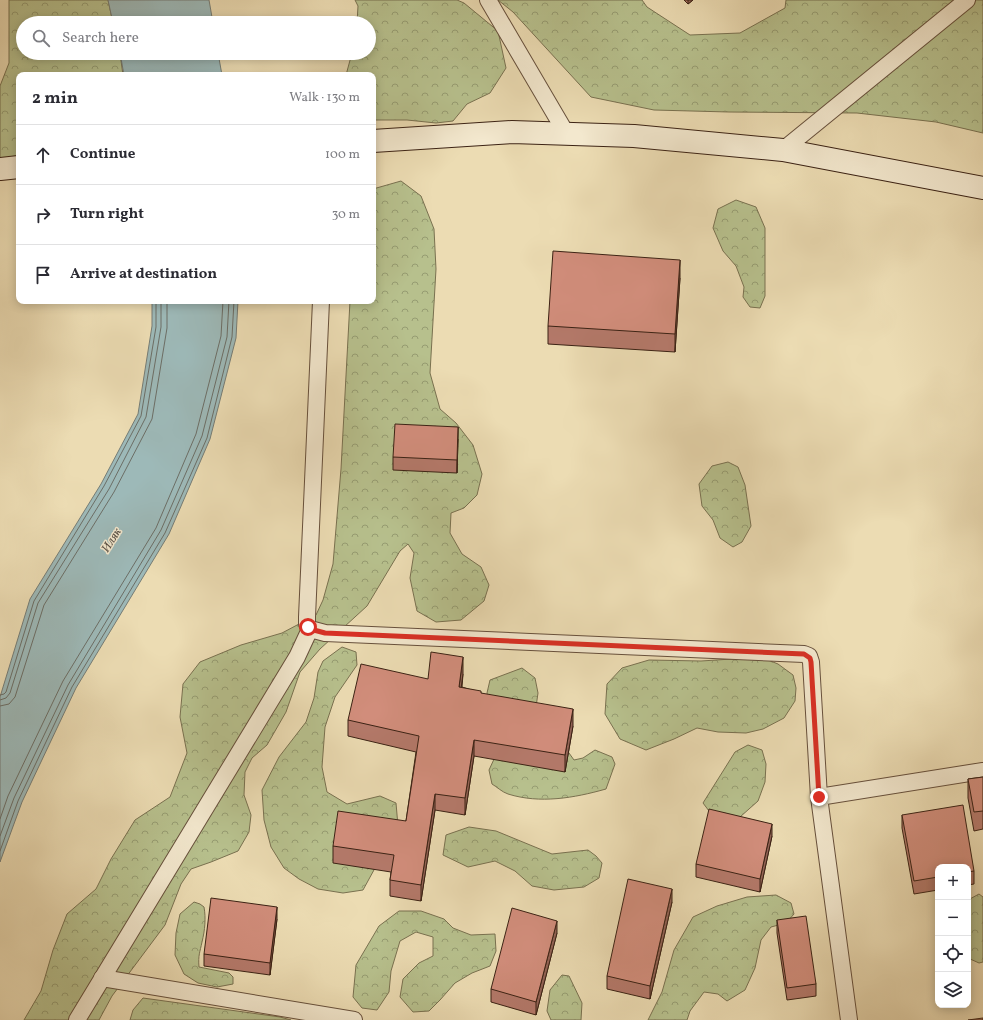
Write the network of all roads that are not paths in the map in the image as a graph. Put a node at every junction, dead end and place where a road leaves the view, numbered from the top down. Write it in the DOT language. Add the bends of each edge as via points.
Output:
graph roads {
  1 [pos="488,0"];
  2 [pos="967,0"];
  3 [pos="566,133"];
  4 [pos="376,141"];
  5 [pos="782,150"];
  6 [pos="983,188"];
  7 [pos="321,304"];
  8 [pos="310,629"];
  9 [pos="983,771"];
  10 [pos="819,797"];
  11 [pos="102,978"];
  12 [pos="78,1020"];
  13 [pos="354,1020"];
  14 [pos="849,1020"];
  1 -- 3 [label="lane"];
  2 -- 5 [label="lane"];
  3 -- 4 [label="street" via="512,132"];
  3 -- 5 [label="street" via="634,136"];
  5 -- 6 [label="street"];
  7 -- 8 [label="lane" via="307,617"];
  8 -- 10 [label="lane" via="325,633 804,654 811,662"];
  8 -- 11 [label="lane" via="297,657"];
  9 -- 10 [label="lane"];
  10 -- 14 [label="lane"];
  11 -- 12 [label="lane"];
  11 -- 13 [label="lane"];
}
